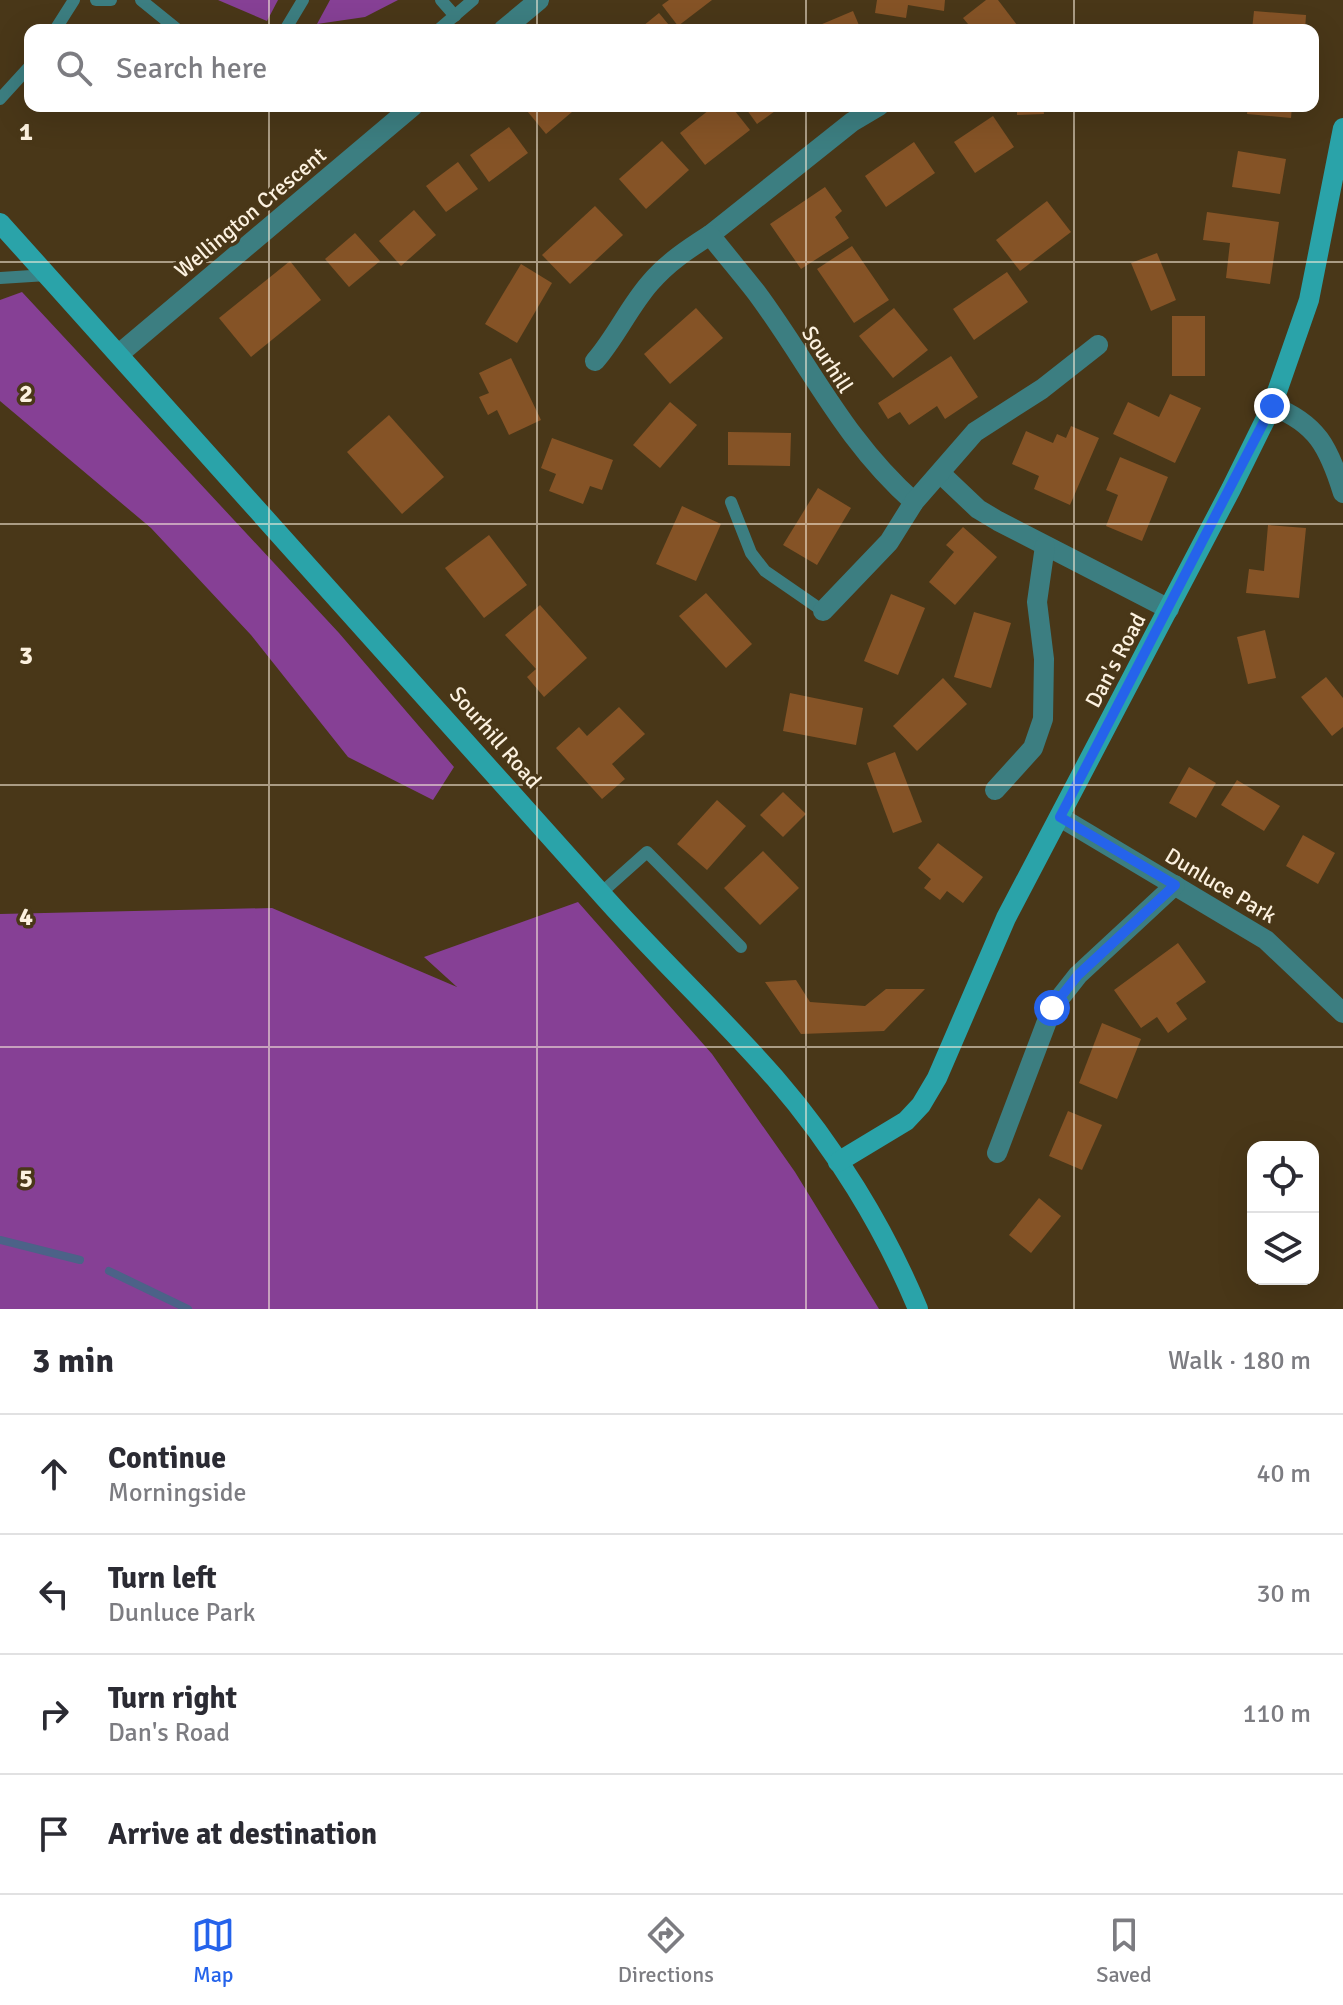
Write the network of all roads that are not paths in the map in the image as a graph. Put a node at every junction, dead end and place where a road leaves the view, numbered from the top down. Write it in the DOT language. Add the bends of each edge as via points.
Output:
graph roads {
  1 [pos="74,0"];
  2 [pos="96,0"];
  3 [pos="111,0"];
  4 [pos="141,0"];
  5 [pos="303,0"];
  6 [pos="441,0"];
  7 [pos="473,0"];
  8 [pos="539,0"];
  9 [pos="455,16"];
  10 [pos="59,24"];
  11 [pos="171,24"];
  12 [pos="289,24"];
  13 [pos="445,24"];
  14 [pos="510,24"];
  15 [pos="24,73"];
  16 [pos="0,99"];
  17 [pos="406,112"];
  18 [pos="870,112"];
  19 [pos="1343,128"];
  20 [pos="0,223"];
  21 [pos="710,235"];
  22 [pos="47,275"];
  23 [pos="0,278"];
  24 [pos="1098,345"];
  25 [pos="119,354"];
  26 [pos="595,361"];
  27 [pos="1272,406"];
  28 [pos="940,473"];
  29 [pos="1343,493"];
  30 [pos="731,502"];
  31 [pos="914,502"];
  32 [pos="1045,546"];
  33 [pos="1169,609"];
  34 [pos="823,611"];
  35 [pos="995,790"];
  36 [pos="1060,817"];
  37 [pos="1175,885"];
  38 [pos="601,893"];
  39 [pos="741,947"];
  40 [pos="1343,1013"];
  41 [pos="997,1153"];
  42 [pos="838,1162"];
  43 [pos="918,1309"];
  1 -- 10 [label="lane"];
  2 -- 3 [label="lane"];
  4 -- 11 [label="lane"];
  5 -- 12 [label="lane"];
  6 -- 9 [label="lane"];
  7 -- 9 [label="lane"];
  8 -- 14 [label="street"];
  9 -- 13 [label="lane"];
  15 -- 16 [label="lane"];
  17 -- 25 [label="street, Wellington Crescent"];
  18 -- 21 [label="street"];
  19 -- 27 [label="street, Dan's Road" via="1309,300"];
  20 -- 22 [label="street, Sourhill Road"];
  21 -- 26 [label="street" via="669,262 648,284"];
  21 -- 31 [label="street, Sourhill" via="757,293 843,426 878,470"];
  22 -- 23 [label="lane"];
  22 -- 25 [label="street, Sourhill Road"];
  24 -- 28 [label="street" via="975,432"];
  25 -- 38 [label="street, Sourhill Road"];
  27 -- 29 [label="street" via="1310,427 1328,453"];
  27 -- 33 [label="street, Dan's Road"];
  28 -- 31 [label="street"];
  28 -- 32 [label="street" via="978,509"];
  30 -- 34 [label="lane" via="751,553 765,571"];
  31 -- 34 [label="street" via="889,542"];
  32 -- 33 [label="street"];
  32 -- 35 [label="street" via="1037,602 1044,659 1043,719 1033,748"];
  33 -- 36 [label="street, Dan's Road"];
  36 -- 37 [label="street, Dunluce Park"];
  36 -- 42 [label="street, Dan's Road" via="1006,918 921,1105 906,1121"];
  37 -- 40 [label="street, Dunluce Park" via="1279,949"];
  37 -- 41 [label="street" via="1078,975 1052,1008"];
  38 -- 39 [label="lane" via="647,852"];
  38 -- 42 [label="street, Sourhill Road" via="777,1080"];
  42 -- 43 [label="street, Sourhill Road" via="895,1254"];
}
